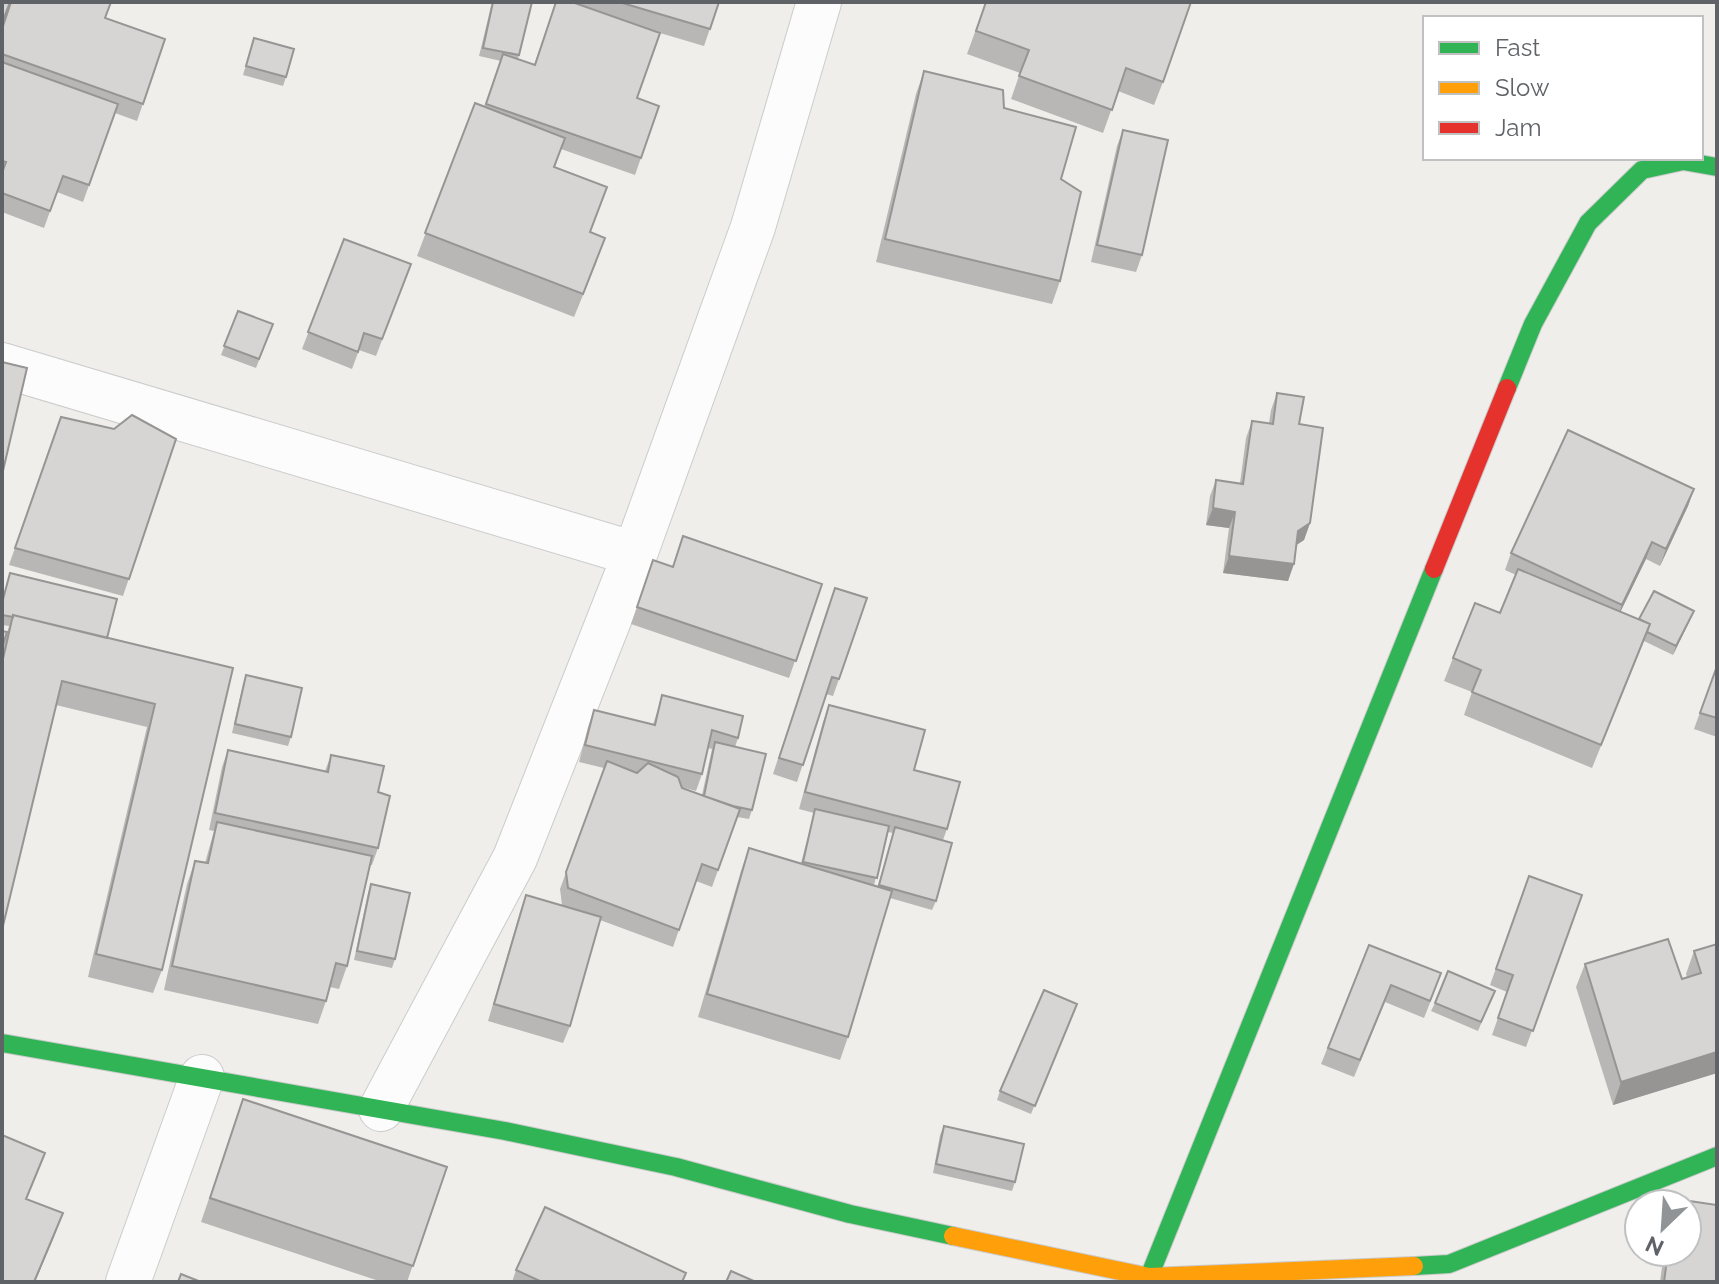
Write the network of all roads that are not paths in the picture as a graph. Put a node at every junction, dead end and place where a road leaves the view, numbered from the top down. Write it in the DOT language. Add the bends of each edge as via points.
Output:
graph roads {
  1 [pos="819,2"];
  2 [pos="1717,167"];
  3 [pos="2,365"];
  4 [pos="635,554"];
  5 [pos="2,1043"];
  6 [pos="202,1077"];
  7 [pos="381,1109"];
  8 [pos="1717,1156"];
  9 [pos="1149,1277"];
  10 [pos="128,1282"];
  1 -- 4 [label="street" via="753,227"];
  2 -- 9 [label="street" via="1683,161 1642,170 1588,223 1533,324"];
  3 -- 4 [label="street"];
  4 -- 7 [label="street" via="515,858"];
  5 -- 6 [label="street"];
  6 -- 7 [label="street"];
  6 -- 10 [label="street"];
  7 -- 9 [label="street" via="661,1163 850,1214"];
  8 -- 9 [label="street" via="1449,1264"];
}
